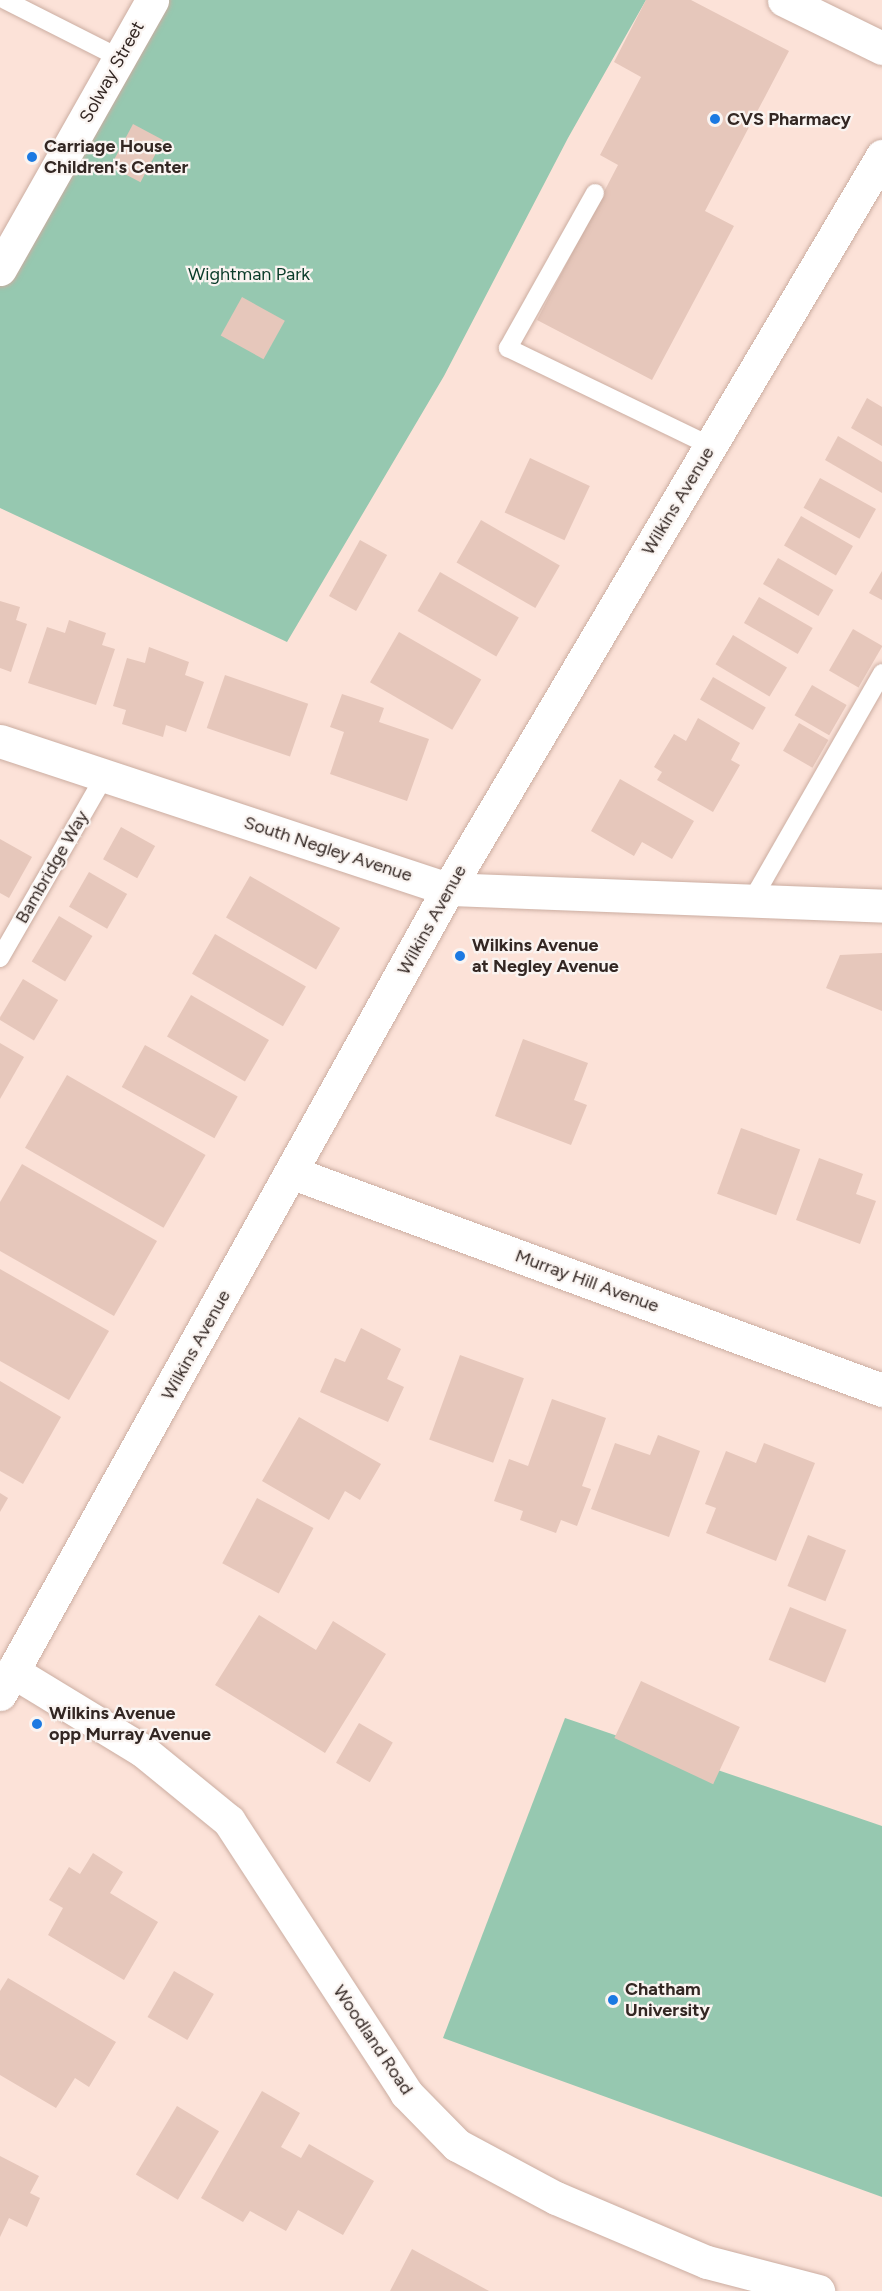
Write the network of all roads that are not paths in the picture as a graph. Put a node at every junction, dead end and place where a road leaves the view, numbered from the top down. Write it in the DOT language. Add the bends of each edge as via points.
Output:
graph roads {
  1 [pos="4,0"];
  2 [pos="152,0"];
  3 [pos="784,0"];
  4 [pos="882,48"];
  5 [pos="120,58"];
  6 [pos="882,156"];
  7 [pos="596,193"];
  8 [pos="0,269"];
  9 [pos="711,446"];
  10 [pos="882,674"];
  11 [pos="0,741"];
  12 [pos="104,777"];
  13 [pos="448,889"];
  14 [pos="751,902"];
  15 [pos="882,906"];
  16 [pos="0,958"];
  17 [pos="293,1173"];
  18 [pos="882,1390"];
  19 [pos="6,1683"];
  20 [pos="818,2291"];
  1 -- 5 [label="lane"];
  2 -- 5 [label="street, Solway Street"];
  3 -- 4 [label="street"];
  5 -- 8 [label="street, Solway Street"];
  6 -- 9 [label="street, Wilkins Avenue"];
  7 -- 9 [label="lane" via="508,348"];
  9 -- 13 [label="street, Wilkins Avenue"];
  10 -- 14 [label="lane"];
  11 -- 12 [label="street, South Negley Avenue"];
  12 -- 13 [label="street, South Negley Avenue"];
  12 -- 16 [label="lane, Bambridge Way"];
  13 -- 14 [label="street, South Negley Avenue"];
  13 -- 17 [label="street, Wilkins Avenue"];
  14 -- 15 [label="street, South Negley Avenue"];
  17 -- 18 [label="street, Murray Hill Avenue"];
  17 -- 19 [label="street, Wilkins Avenue"];
  19 -- 20 [label="street, Woodland Road" via="142,1750 229,1821 406,2093 458,2145 556,2198 707,2262"];
}
